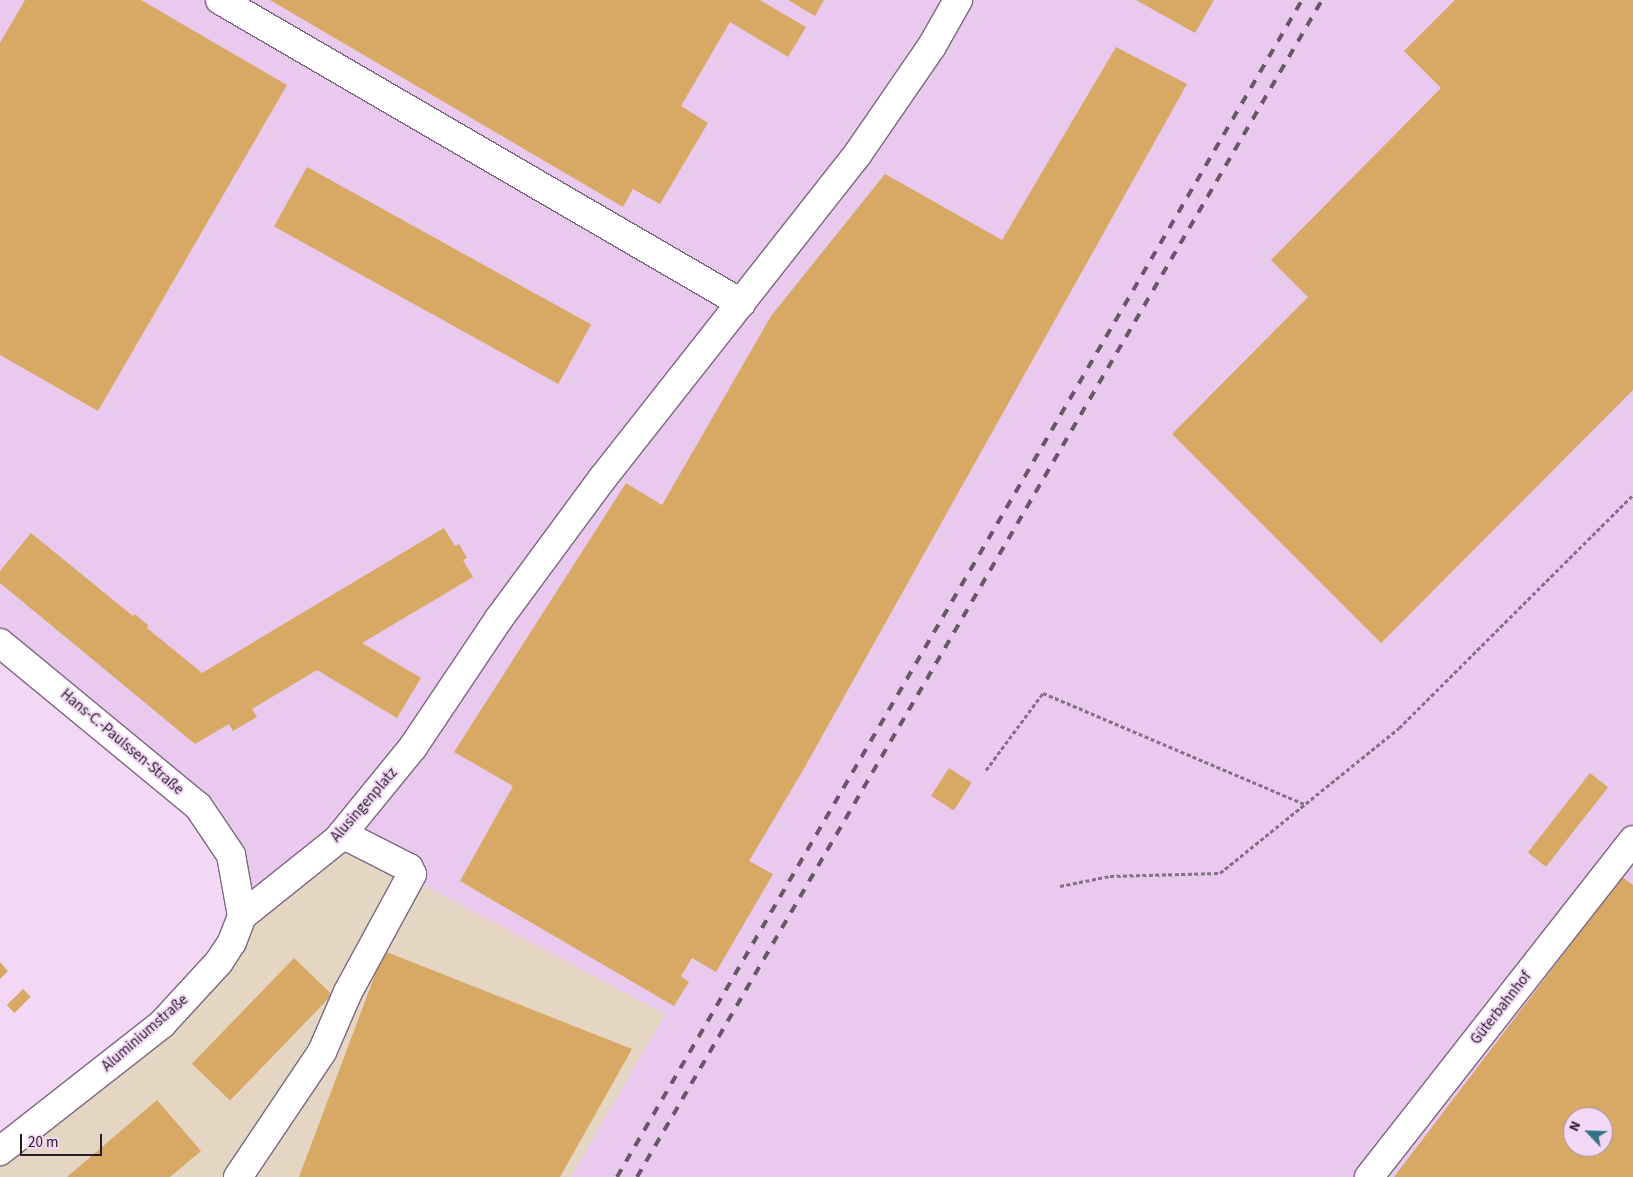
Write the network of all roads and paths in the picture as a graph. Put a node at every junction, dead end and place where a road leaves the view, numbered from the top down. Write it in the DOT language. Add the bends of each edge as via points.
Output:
graph roads {
  1 [pos="220,0"];
  2 [pos="958,0"];
  3 [pos="741,303"];
  4 [pos="1633,495"];
  5 [pos="0,643"];
  6 [pos="986,770"];
  7 [pos="1305,804"];
  8 [pos="342,834"];
  9 [pos="1633,840"];
  10 [pos="1060,886"];
  11 [pos="242,916"];
  12 [pos="0,1151"];
  13 [pos="238,1177"];
  14 [pos="1369,1177"];
  1 -- 3 [label="street"];
  2 -- 3 [label="street, Alusingenplatz" via="932,46 856,155"];
  3 -- 8 [label="street, Alusingenplatz" via="602,480 510,604 413,747"];
  4 -- 7 [label="path" via="1399,728"];
  5 -- 11 [label="street, Hans-C.-Paulssen-Straße" via="198,806 231,855"];
  6 -- 7 [label="path" via="1043,693"];
  7 -- 10 [label="path" via="1220,873 1110,876"];
  8 -- 11 [label="street, Alusingenplatz"];
  8 -- 13 [label="street" via="409,868 412,874 348,992 322,1052"];
  9 -- 14 [label="street, Güterbahnhof"];
  11 -- 12 [label="street, Aluminiumstraße" via="232,942 219,962 162,1024"];
}
